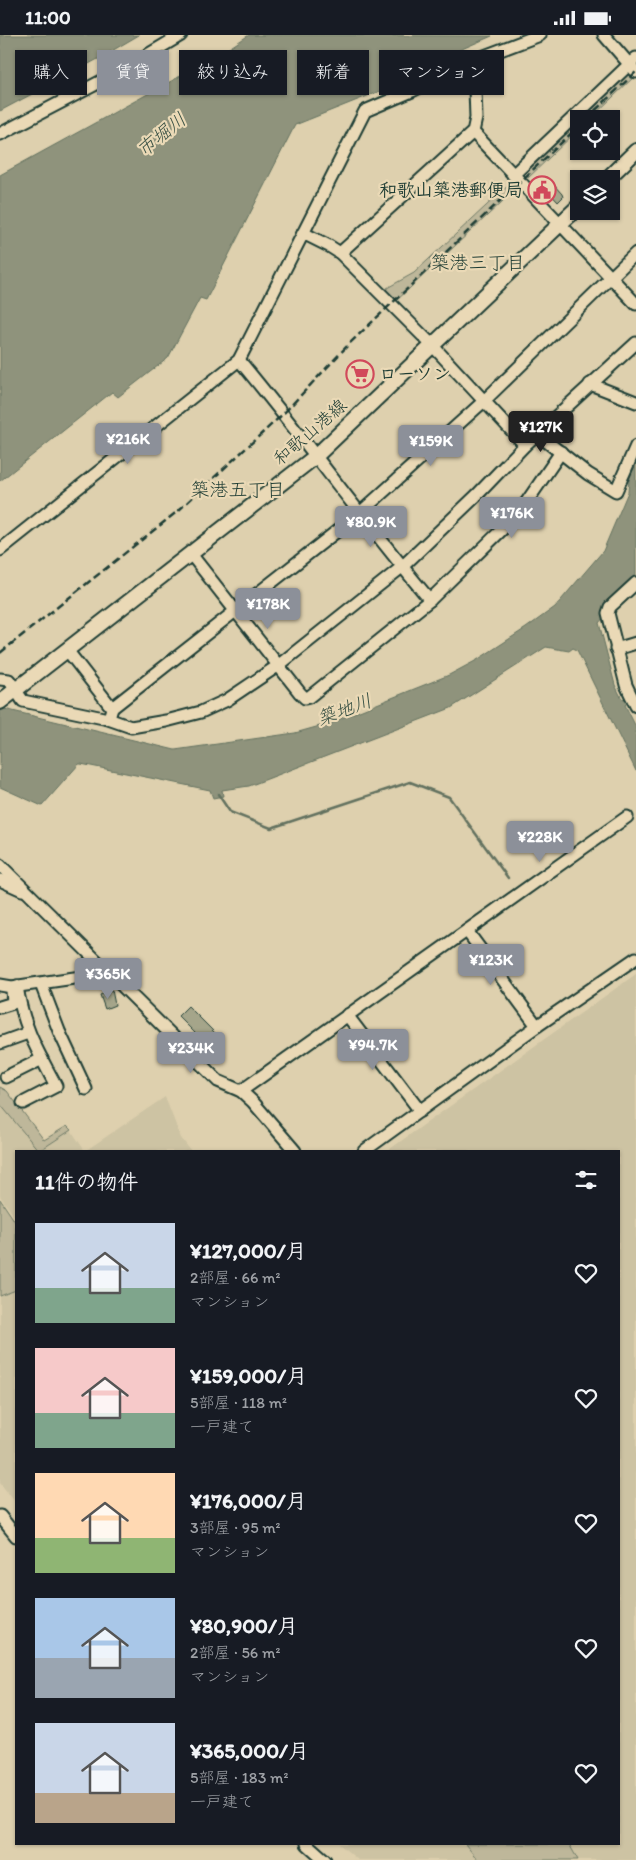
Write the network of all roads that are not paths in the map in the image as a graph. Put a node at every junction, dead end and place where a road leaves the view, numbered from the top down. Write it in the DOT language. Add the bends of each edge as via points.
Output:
graph roads {
  1 [pos="181,35"];
  2 [pos="540,35"];
  3 [pos="604,35"];
  4 [pos="500,50"];
  5 [pos="634,65"];
  6 [pos="403,95"];
  7 [pos="475,95"];
  8 [pos="473,132"];
  9 [pos="0,134"];
  10 [pos="636,151"];
  11 [pos="616,170"];
  12 [pos="513,175"];
  13 [pos="570,215"];
  14 [pos="560,224"];
  15 [pos="303,233"];
  16 [pos="340,253"];
  17 [pos="636,253"];
  18 [pos="611,276"];
  19 [pos="636,304"];
  20 [pos="636,343"];
  21 [pos="432,345"];
  22 [pos="239,360"];
  23 [pos="590,384"];
  24 [pos="484,401"];
  25 [pos="636,402"];
  26 [pos="538,434"];
  27 [pos="525,445"];
  28 [pos="636,446"];
  29 [pos="561,452"];
  30 [pos="316,456"];
  31 [pos="360,513"];
  32 [pos="0,550"];
  33 [pos="190,553"];
  34 [pos="402,567"];
  35 [pos="636,583"];
  36 [pos="430,600"];
  37 [pos="236,612"];
  38 [pos="636,643"];
  39 [pos="616,649"];
  40 [pos="67,650"];
  41 [pos="279,665"];
  42 [pos="0,679"];
  43 [pos="16,691"];
  44 [pos="0,702"];
  45 [pos="635,703"];
  46 [pos="110,713"];
  47 [pos="627,817"];
  48 [pos="0,865"];
  49 [pos="0,880"];
  50 [pos="32,896"];
  51 [pos="467,931"];
  52 [pos="636,958"];
  53 [pos="109,973"];
  54 [pos="41,983"];
  55 [pos="10,986"];
  56 [pos="0,1007"];
  57 [pos="347,1015"];
  58 [pos="537,1026"];
  59 [pos="28,1033"];
  60 [pos="0,1043"];
  61 [pos="42,1059"];
  62 [pos="6,1077"];
  63 [pos="86,1089"];
  64 [pos="241,1091"];
  65 [pos="23,1103"];
  66 [pos="420,1111"];
  67 [pos="294,1150"];
  68 [pos="365,1150"];
  69 [pos="0,1516"];
  70 [pos="15,1535"];
  71 [pos="308,1845"];
  72 [pos="326,1860"];
  1 -- 9 [label="street"];
  2 -- 4 [label="street"];
  3 -- 5 [label="street"];
  5 -- 12 [label="street"];
  6 -- 15 [label="street" via="365,111"];
  7 -- 8 [label="street"];
  8 -- 12 [label="street"];
  8 -- 16 [label="street"];
  10 -- 11 [label="main road"];
  12 -- 14 [label="street"];
  13 -- 14 [label="main road, 和歌山港線"];
  14 -- 18 [label="street"];
  14 -- 21 [label="main road, 和歌山港線"];
  15 -- 16 [label="street"];
  15 -- 22 [label="street"];
  16 -- 21 [label="street"];
  17 -- 18 [label="street"];
  18 -- 19 [label="street"];
  18 -- 24 [label="street"];
  20 -- 23 [label="street"];
  21 -- 24 [label="street"];
  21 -- 30 [label="main road, 和歌山港線"];
  22 -- 30 [label="street"];
  22 -- 32 [label="street"];
  23 -- 25 [label="street"];
  23 -- 26 [label="street"];
  24 -- 27 [label="street"];
  24 -- 31 [label="street"];
  26 -- 27 [label="street"];
  26 -- 29 [label="street"];
  27 -- 34 [label="street"];
  28 -- 29 [label="street" via="616,491 588,475"];
  29 -- 36 [label="street" via="519,513"];
  30 -- 31 [label="street"];
  30 -- 33 [label="main road, 和歌山港線"];
  31 -- 34 [label="street"];
  31 -- 37 [label="street"];
  33 -- 37 [label="street"];
  33 -- 40 [label="main road, 和歌山港線"];
  34 -- 36 [label="street"];
  34 -- 41 [label="street"];
  35 -- 39 [label="street" via="610,607 608,613"];
  36 -- 41 [label="street" via="309,697 305,698 300,693"];
  37 -- 41 [label="street"];
  37 -- 46 [label="street"];
  38 -- 39 [label="street"];
  39 -- 45 [label="street" via="626,685"];
  40 -- 43 [label="main road, 和歌山港線"];
  40 -- 46 [label="street"];
  41 -- 46 [label="street" via="201,712 131,727"];
  42 -- 43 [label="street" via="9,680"];
  43 -- 44 [label="main road, 和歌山港線"];
  43 -- 46 [label="street" via="23,701"];
  47 -- 51 [label="street"];
  48 -- 50 [label="street"];
  49 -- 50 [label="street"];
  50 -- 53 [label="street"];
  51 -- 57 [label="street"];
  51 -- 58 [label="street"];
  52 -- 58 [label="street"];
  53 -- 54 [label="street"];
  53 -- 64 [label="street" via="218,1081"];
  54 -- 55 [label="street"];
  54 -- 63 [label="street"];
  55 -- 56 [label="street" via="13,1003"];
  55 -- 59 [label="street"];
  57 -- 64 [label="street"];
  57 -- 66 [label="street"];
  58 -- 66 [label="street"];
  59 -- 60 [label="street"];
  59 -- 61 [label="street"];
  61 -- 62 [label="street"];
  61 -- 65 [label="street" via="56,1087"];
  64 -- 67 [label="street"];
  66 -- 68 [label="street"];
  69 -- 70 [label="street"];
  71 -- 72 [label="street"];
}
